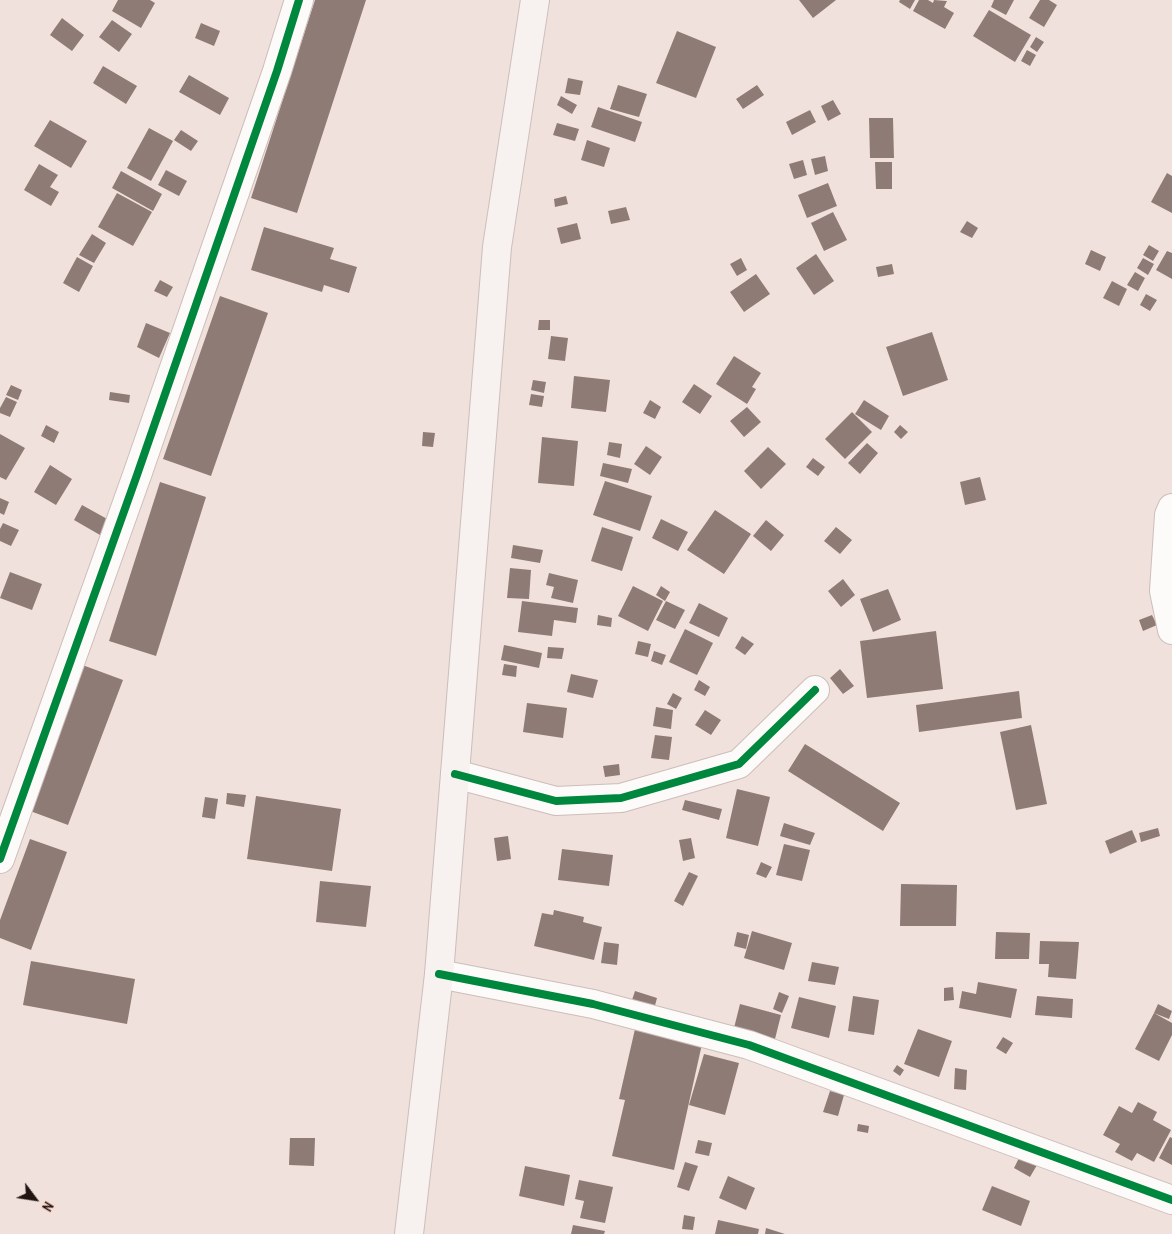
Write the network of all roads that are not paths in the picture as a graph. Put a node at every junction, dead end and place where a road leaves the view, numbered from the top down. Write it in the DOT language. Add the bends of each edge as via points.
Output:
graph roads {
  1 [pos="299,0"];
  2 [pos="535,0"];
  3 [pos="1172,508"];
  4 [pos="1172,630"];
  5 [pos="815,690"];
  6 [pos="455,774"];
  7 [pos="0,859"];
  8 [pos="439,974"];
  9 [pos="1172,1200"];
  10 [pos="409,1234"];
  1 -- 7 [label="street" via="144,456"];
  2 -- 6 [label="main road" via="497,247"];
  3 -- 4 [label="street" via="1164,590"];
  5 -- 6 [label="street" via="739,764 621,798 556,801"];
  6 -- 8 [label="main road"];
  8 -- 9 [label="street" via="593,1004 749,1045"];
  8 -- 10 [label="main road"];
}
